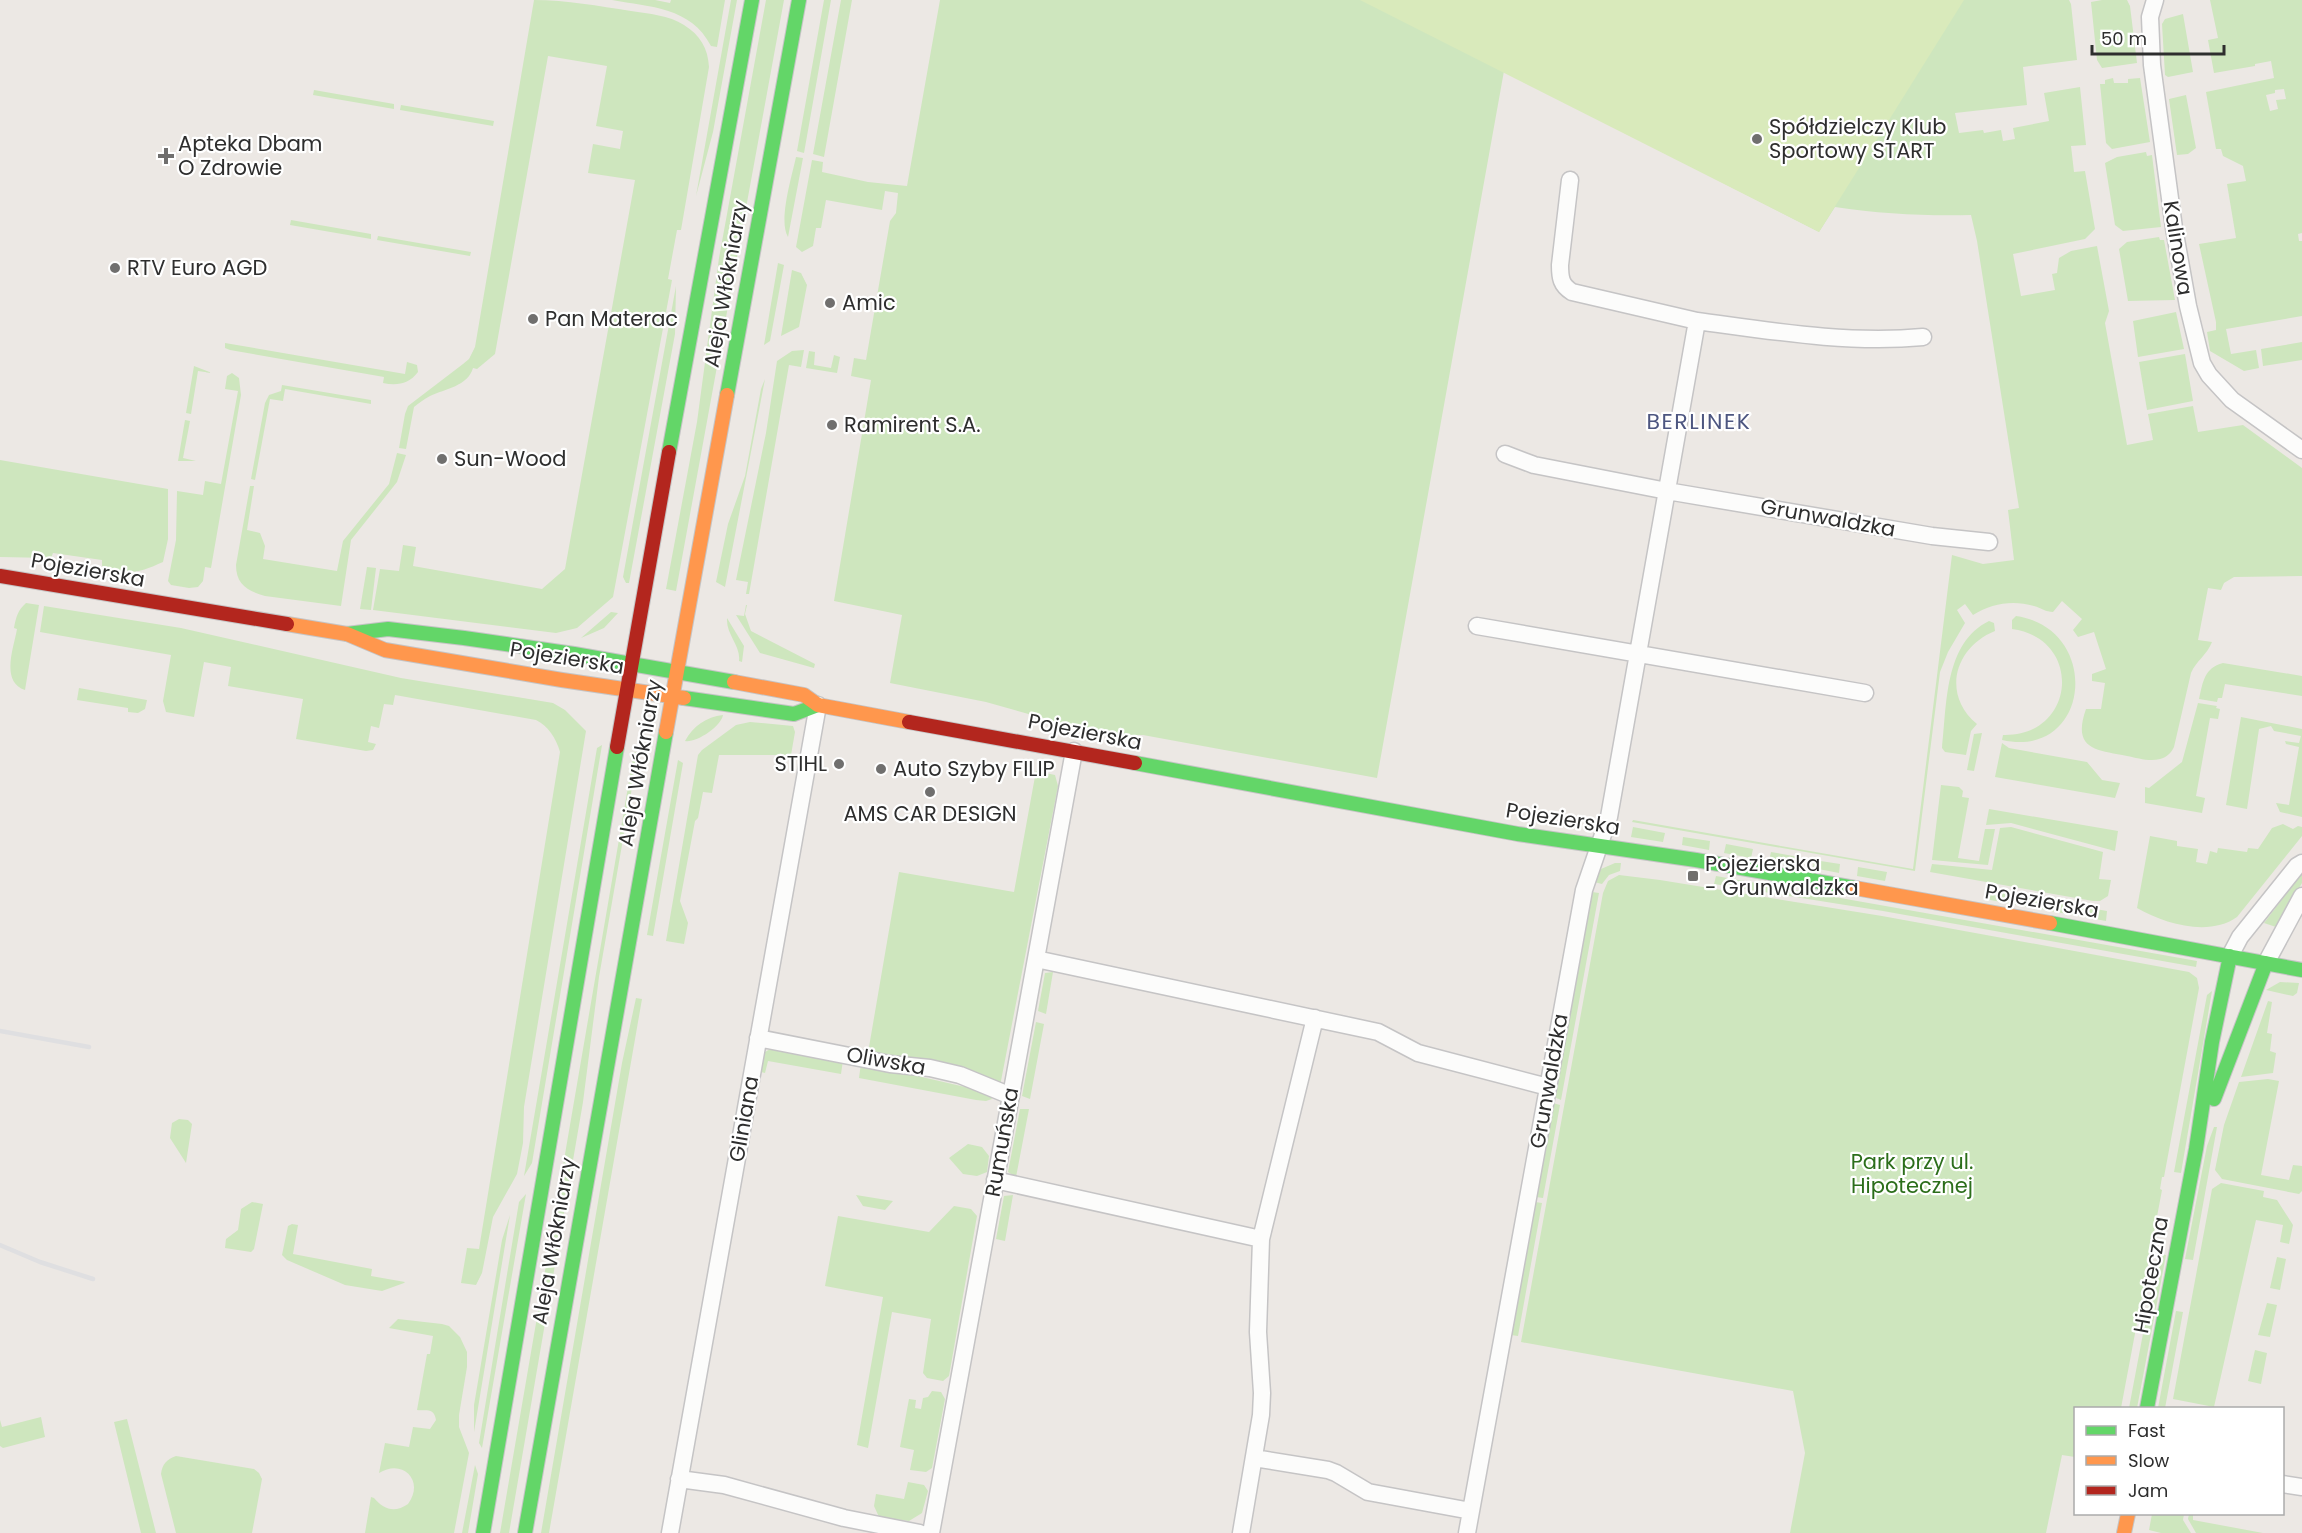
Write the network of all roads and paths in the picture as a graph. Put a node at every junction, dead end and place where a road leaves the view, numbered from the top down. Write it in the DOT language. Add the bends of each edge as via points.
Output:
graph roads {
  1 [pos="752,0"];
  2 [pos="800,0"];
  3 [pos="2155,0"];
  4 [pos="1570,180"];
  5 [pos="1697,321"];
  6 [pos="1923,337"];
  7 [pos="2302,450"];
  8 [pos="1505,454"];
  9 [pos="1667,491"];
  10 [pos="1989,542"];
  11 [pos="0,576"];
  12 [pos="1477,626"];
  13 [pos="347,634"];
  14 [pos="1639,655"];
  15 [pos="632,664"];
  16 [pos="677,672"];
  17 [pos="628,689"];
  18 [pos="1865,693"];
  19 [pos="673,696"];
  20 [pos="818,705"];
  21 [pos="1074,751"];
  22 [pos="1599,846"];
  23 [pos="2302,863"];
  24 [pos="2302,896"];
  25 [pos="2230,956"];
  26 [pos="1036,959"];
  27 [pos="2266,963"];
  28 [pos="2302,970"];
  29 [pos="1314,1018"];
  30 [pos="758,1038"];
  31 [pos="1548,1087"];
  32 [pos="1011,1096"];
  33 [pos="2196,1149"];
  34 [pos="995,1180"];
  35 [pos="1261,1239"];
  36 [pos="2147,1407"];
  37 [pos="1254,1458"];
  38 [pos="679,1479"];
  39 [pos="2284,1484"];
  40 [pos="2302,1487"];
  41 [pos="1471,1511"];
  42 [pos="2128,1515"];
  43 [pos="483,1533"];
  44 [pos="525,1533"];
  45 [pos="669,1533"];
  46 [pos="920,1533"];
  47 [pos="931,1533"];
  48 [pos="1241,1533"];
  49 [pos="1467,1533"];
  50 [pos="2124,1533"];
  1 -- 15 [label="street, Aleja Włókniarzy"];
  2 -- 16 [label="street, Aleja Włókniarzy"];
  3 -- 7 [label="street, Kalinowa" via="2150,17 2152,65 2174,228 2202,363 2232,400"];
  4 -- 5 [label="street" via="1560,265 1564,287"];
  5 -- 6 [label="street" via="1796,334 1883,340"];
  5 -- 9 [label="street, Grunwaldzka"];
  8 -- 9 [label="street, Grunwaldzka" via="1534,465"];
  9 -- 10 [label="street, Grunwaldzka"];
  9 -- 14 [label="street, Grunwaldzka"];
  11 -- 13 [label="street, Pojezierska"];
  12 -- 14 [label="street"];
  13 -- 15 [label="street, Pojezierska" via="388,629"];
  13 -- 17 [label="street, Pojezierska" via="385,650"];
  14 -- 18 [label="street"];
  14 -- 22 [label="street, Grunwaldzka" via="1609,817"];
  15 -- 16 [label="street, Pojezierska"];
  15 -- 17 [label="street, Aleja Włókniarzy"];
  16 -- 19 [label="street, Aleja Włókniarzy"];
  16 -- 20 [label="street, Pojezierska" via="796,693"];
  17 -- 19 [label="street, Pojezierska"];
  17 -- 43 [label="street, Aleja Włókniarzy"];
  19 -- 20 [label="street, Pojezierska" via="794,714"];
  19 -- 44 [label="street, Aleja Włókniarzy"];
  20 -- 21 [label="street, Pojezierska"];
  20 -- 30 [label="street, Gliniana"];
  21 -- 22 [label="street, Pojezierska"];
  21 -- 26 [label="street, Rumuńska"];
  22 -- 25 [label="street, Pojezierska"];
  22 -- 31 [label="street, Grunwaldzka" via="1584,890"];
  23 -- 25 [label="street" via="2240,937"];
  24 -- 27 [label="street"];
  25 -- 27 [label="street, Pojezierska"];
  25 -- 33 [label="street, Hipoteczna"];
  26 -- 29 [label="street"];
  26 -- 32 [label="street, Rumuńska"];
  27 -- 28 [label="street, Pojezierska"];
  27 -- 33 [label="street, Hipoteczna"];
  29 -- 31 [label="street" via="1378,1032 1418,1053"];
  29 -- 35 [label="street"];
  30 -- 32 [label="street, Oliwska" via="930,1068 960,1075"];
  30 -- 38 [label="street, Gliniana"];
  31 -- 41 [label="street, Grunwaldzka"];
  32 -- 34 [label="street, Rumuńska"];
  33 -- 36 [label="street, Hipoteczna"];
  34 -- 35 [label="street"];
  34 -- 47 [label="street, Rumuńska"];
  35 -- 37 [label="street" via="1258,1332 1262,1393"];
  37 -- 41 [label="street" via="1328,1470 1368,1492"];
  37 -- 48 [label="street"];
  38 -- 45 [label="street, Gliniana"];
  38 -- 46 [label="street" via="724,1485 844,1518"];
  39 -- 40 [label="street"];
  41 -- 49 [label="street, Grunwaldzka"];
  42 -- 50 [label="street"];
}
